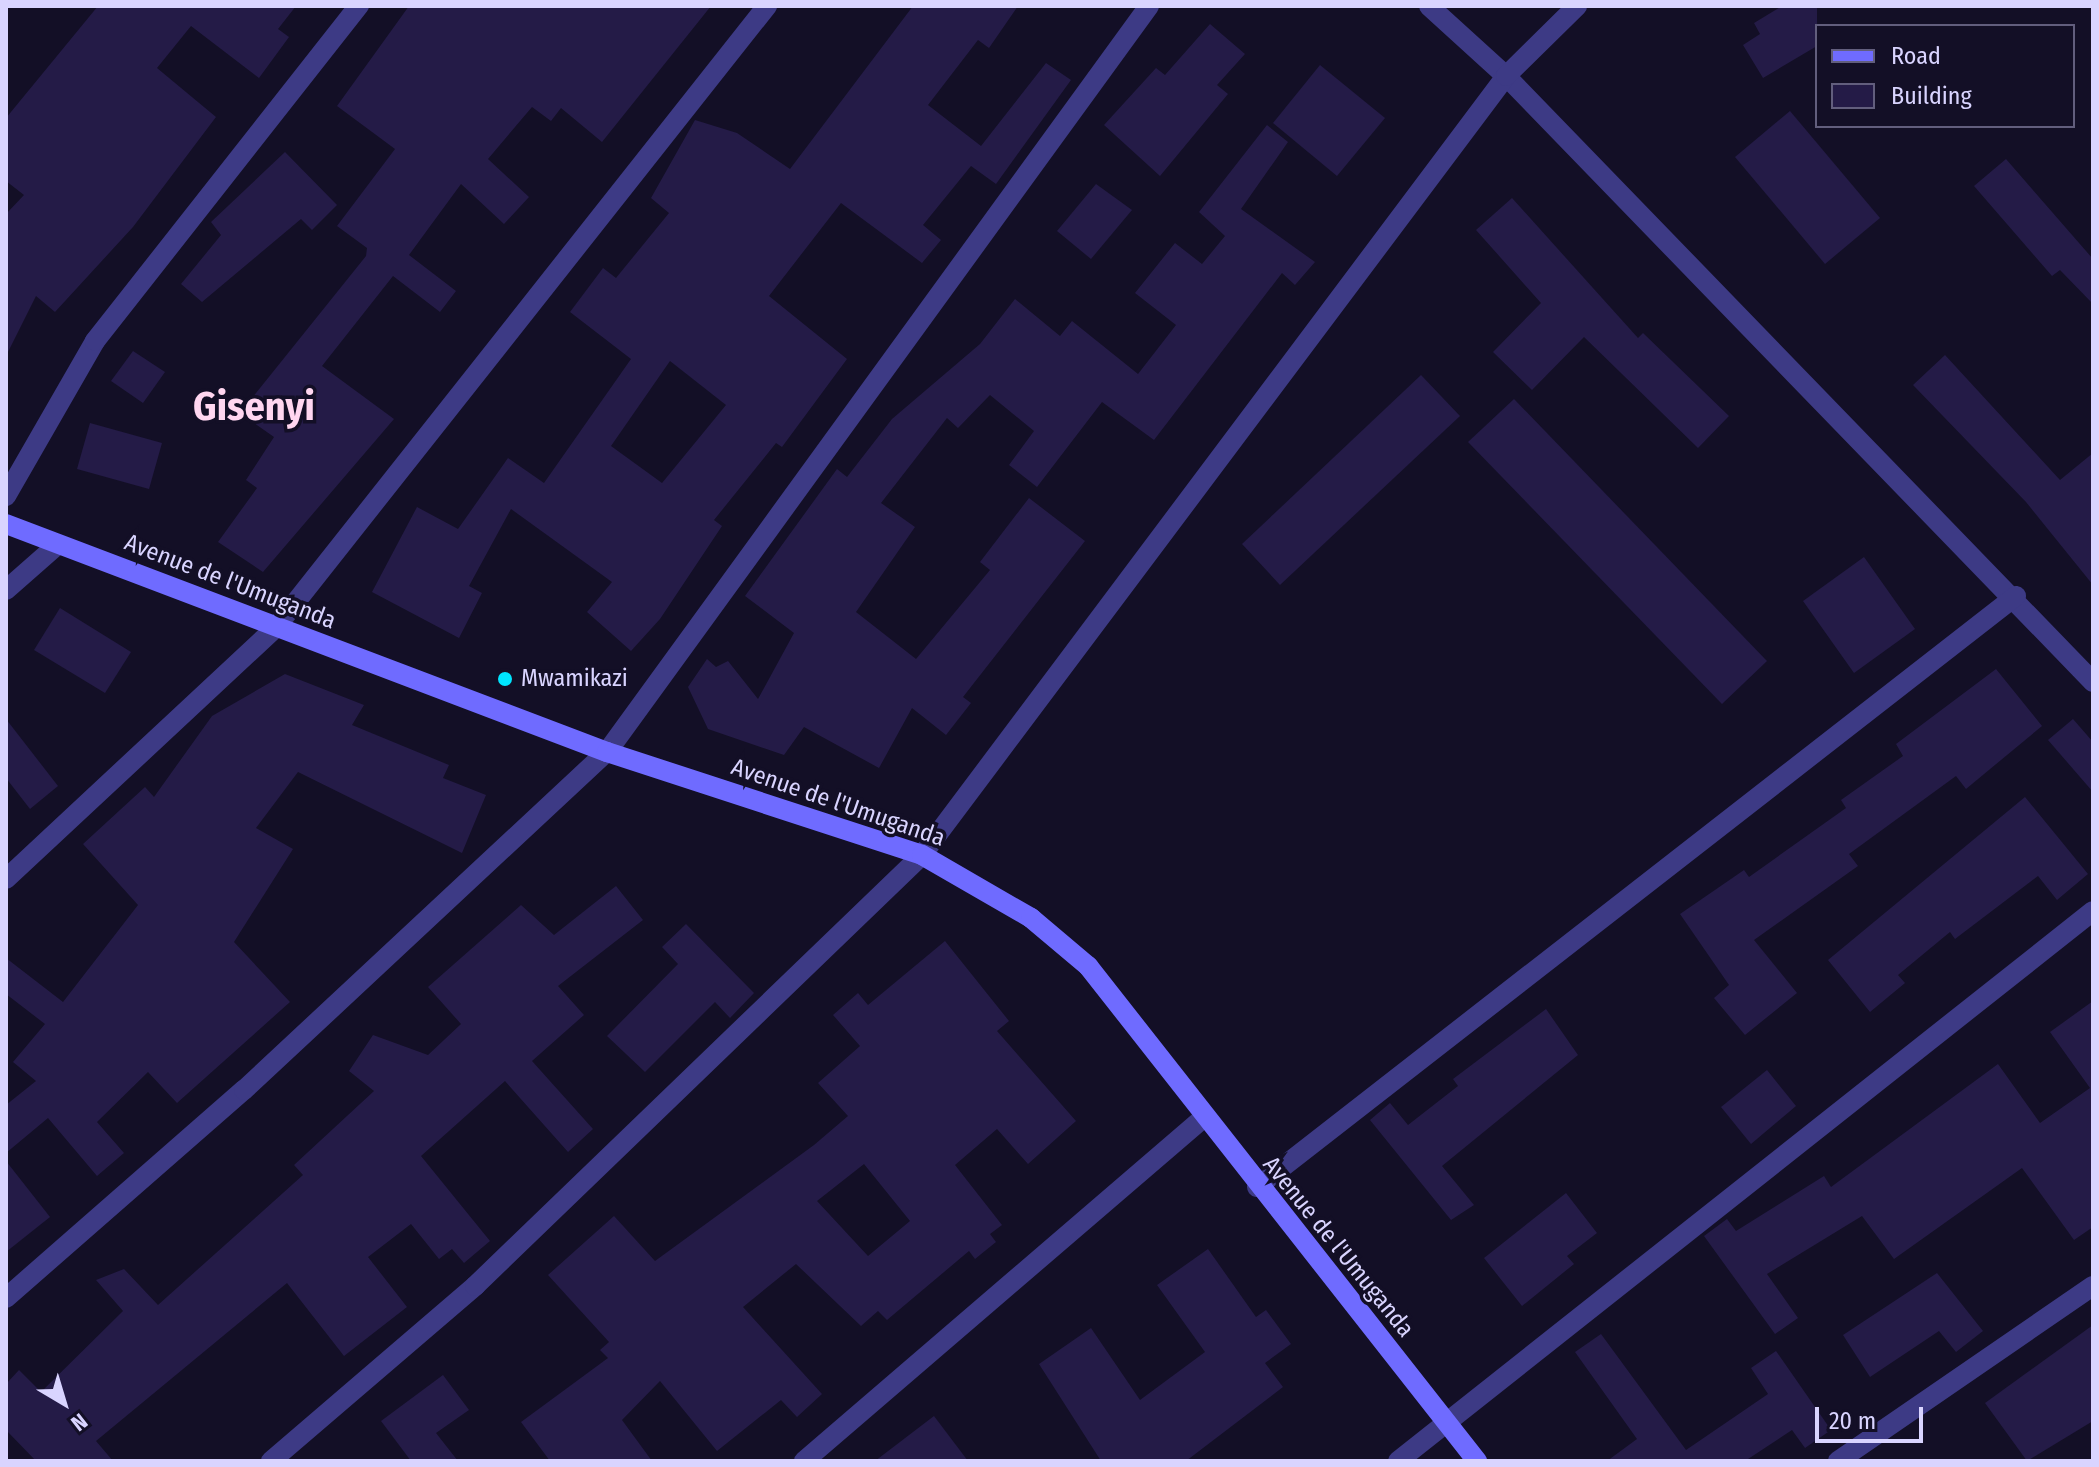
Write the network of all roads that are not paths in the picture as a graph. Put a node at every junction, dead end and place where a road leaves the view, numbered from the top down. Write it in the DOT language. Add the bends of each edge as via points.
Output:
graph roads {
  1 [pos="359,6"];
  2 [pos="767,6"];
  3 [pos="1149,6"];
  4 [pos="1429,6"];
  5 [pos="1577,6"];
  6 [pos="1506,76"];
  7 [pos="6,496"];
  8 [pos="6,524"];
  9 [pos="56,546"];
  10 [pos="6,590"];
  11 [pos="2016,596"];
  12 [pos="276,627"];
  13 [pos="2093,682"];
  14 [pos="607,752"];
  15 [pos="922,855"];
  16 [pos="6,879"];
  17 [pos="2093,911"];
  18 [pos="1202,1119"];
  19 [pos="1257,1187"];
  20 [pos="2093,1286"];
  21 [pos="6,1298"];
  22 [pos="1447,1425"];
  23 [pos="271,1461"];
  24 [pos="804,1461"];
  25 [pos="1398,1461"];
  26 [pos="1477,1461"];
  27 [pos="1838,1461"];
  1 -- 7 [label="street" via="95,341"];
  2 -- 12 [label="street"];
  3 -- 14 [label="street"];
  4 -- 6 [label="street"];
  5 -- 6 [label="street"];
  6 -- 11 [label="street"];
  6 -- 15 [label="street"];
  8 -- 9 [label="street, Avenue de l'Umuganda"];
  9 -- 10 [label="street"];
  9 -- 12 [label="street, Avenue de l'Umuganda"];
  11 -- 13 [label="street"];
  11 -- 19 [label="street"];
  12 -- 14 [label="street, Avenue de l'Umuganda"];
  12 -- 16 [label="street"];
  14 -- 15 [label="street, Avenue de l'Umuganda"];
  14 -- 21 [label="street" via="244,1090"];
  15 -- 18 [label="street, Avenue de l'Umuganda" via="1031,918 1088,966"];
  15 -- 23 [label="street" via="475,1286"];
  17 -- 22 [label="street"];
  18 -- 19 [label="street, Avenue de l'Umuganda"];
  18 -- 24 [label="street"];
  19 -- 22 [label="street, Avenue de l'Umuganda"];
  20 -- 27 [label="street"];
  22 -- 25 [label="street"];
  22 -- 26 [label="street, Avenue de l'Umuganda"];
}
